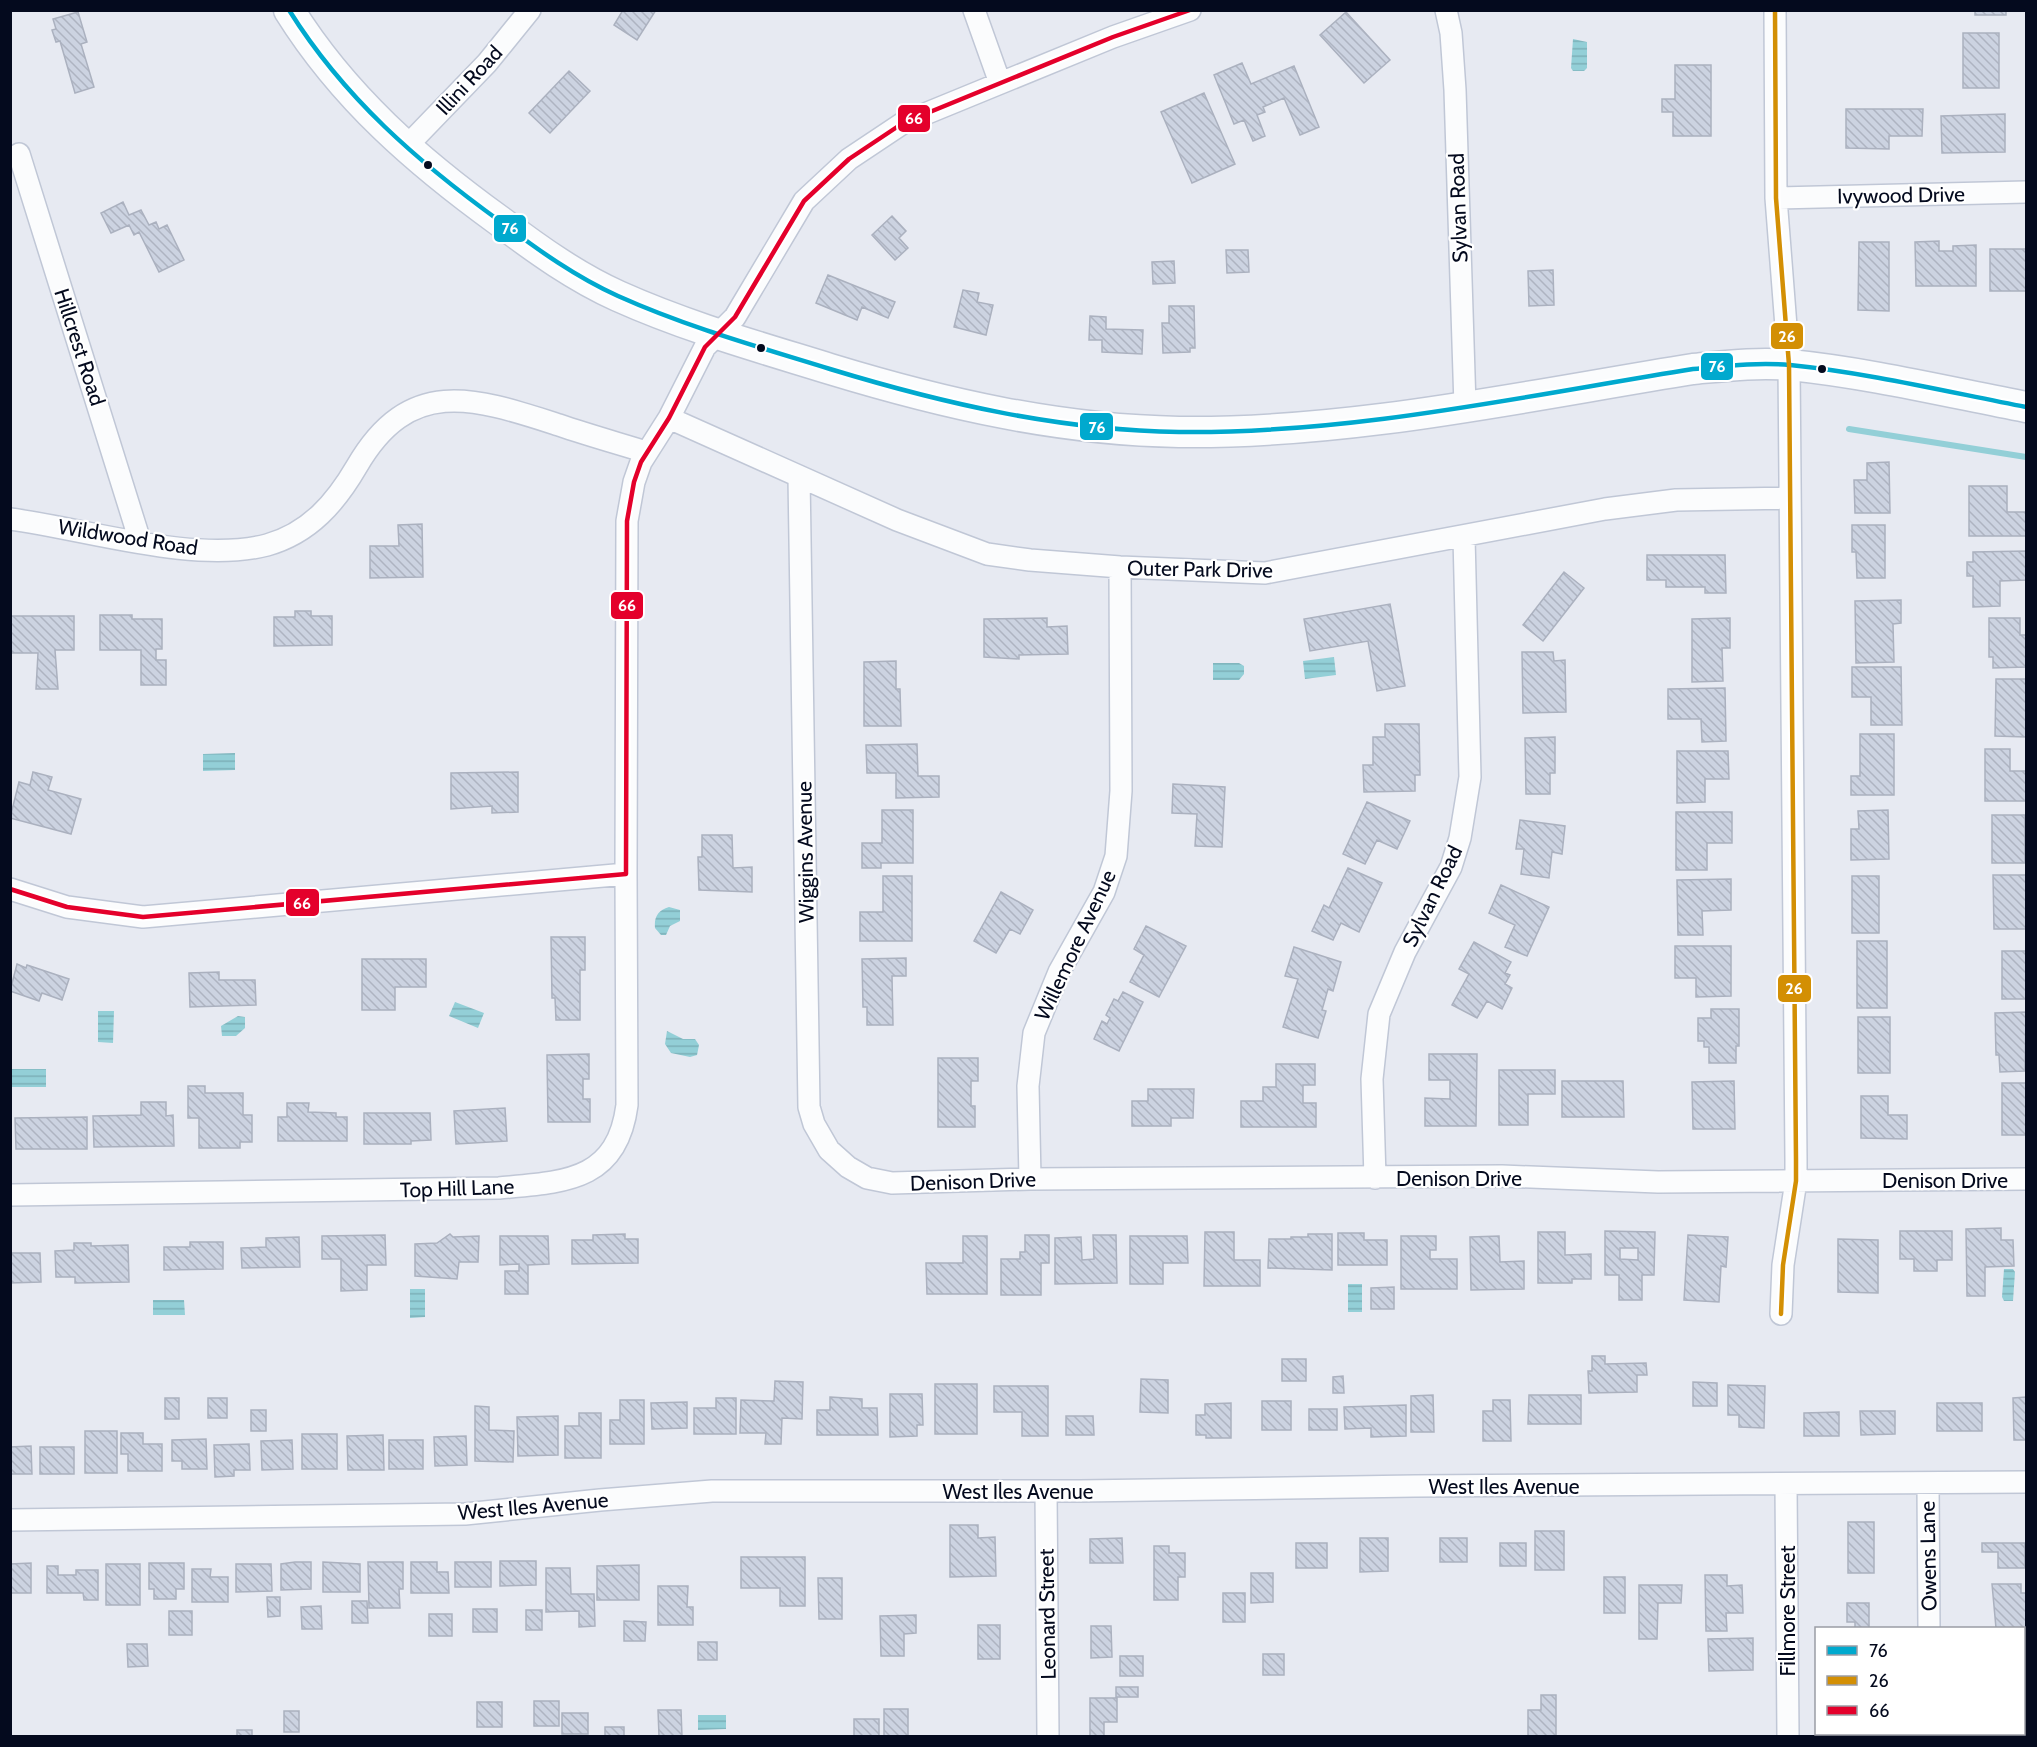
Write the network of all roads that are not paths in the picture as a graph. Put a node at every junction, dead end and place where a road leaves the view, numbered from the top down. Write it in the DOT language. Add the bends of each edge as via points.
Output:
graph roads {
  1 [pos="289,10"];
  2 [pos="530,10"];
  3 [pos="974,10"];
  4 [pos="1190,10"];
  5 [pos="1446,10"];
  6 [pos="1775,10"];
  7 [pos="1000,83"];
  8 [pos="405,148"];
  9 [pos="19,154"];
  10 [pos="2026,192"];
  11 [pos="1776,198"];
  12 [pos="717,334"];
  13 [pos="1789,365"];
  14 [pos="1465,406"];
  15 [pos="2026,407"];
  16 [pos="669,418"];
  17 [pos="646,452"];
  18 [pos="799,477"];
  19 [pos="1789,498"];
  20 [pos="10,519"];
  21 [pos="1464,537"];
  22 [pos="140,541"];
  23 [pos="1120,567"];
  24 [pos="626,874"];
  25 [pos="10,889"];
  26 [pos="1375,1178"];
  27 [pos="1030,1179"];
  28 [pos="2026,1179"];
  29 [pos="1796,1181"];
  30 [pos="892,1183"];
  31 [pos="10,1195"];
  32 [pos="1781,1314"];
  33 [pos="2026,1482"];
  34 [pos="1928,1483"];
  35 [pos="1786,1485"];
  36 [pos="1046,1491"];
  37 [pos="10,1520"];
  38 [pos="1929,1627"];
  39 [pos="1048,1737"];
  40 [pos="1788,1737"];
  1 -- 8 [label="street" via="342,84"];
  2 -- 8 [label="street, Illini Road" via="487,63"];
  3 -- 7 [label="street"];
  4 -- 7 [label="street"];
  5 -- 14 [label="street, Sylvan Road" via="1455,90"];
  6 -- 11 [label="street"];
  7 -- 12 [label="street" via="903,123 849,159 804,201 735,317"];
  8 -- 12 [label="street" via="559,264 615,295"];
  9 -- 22 [label="street, Hillcrest Road"];
  10 -- 11 [label="street, Ivywood Drive"];
  11 -- 13 [label="street"];
  12 -- 14 [label="street" via="907,392 1021,417 1095,428 1180,432 1264,429"];
  12 -- 16 [label="street" via="705,347"];
  13 -- 14 [label="street" via="1693,369"];
  13 -- 15 [label="street"];
  13 -- 19 [label="street"];
  16 -- 17 [label="street"];
  16 -- 18 [label="street, Outer Park Drive"];
  17 -- 22 [label="street, Wildwood Road" via="492,404 435,403 416,408 384,428 370,442 346,485 322,516 279,540 241,550 181,549"];
  17 -- 24 [label="street" via="634,482 627,521"];
  18 -- 23 [label="street, Outer Park Drive" via="987,554"];
  18 -- 30 [label="street, Wiggins Avenue" via="810,1107 814,1124 829,1150 867,1178"];
  19 -- 21 [label="street, Outer Park Drive" via="1676,500 1605,509"];
  19 -- 29 [label="street"];
  20 -- 22 [label="street, Wildwood Road"];
  21 -- 23 [label="street, Outer Park Drive" via="1265,573"];
  21 -- 26 [label="street, Sylvan Road" via="1470,777 1451,867 1405,952 1379,1014 1372,1079"];
  23 -- 27 [label="street, Willemore Avenue" via="1121,791 1116,856 1104,892 1059,972 1034,1032 1028,1086"];
  24 -- 25 [label="street" via="143,916 67,907"];
  24 -- 31 [label="street, Top Hill Lane" via="627,1105 616,1147 594,1168 548,1184 499,1188"];
  26 -- 27 [label="street, Denison Drive"];
  26 -- 29 [label="street, Denison Drive"];
  27 -- 30 [label="street, Denison Drive"];
  28 -- 29 [label="street, Denison Drive"];
  29 -- 32 [label="street" via="1783,1265"];
  33 -- 34 [label="street, West Iles Avenue"];
  34 -- 35 [label="street, West Iles Avenue"];
  34 -- 38 [label="street, Owens Lane"];
  35 -- 36 [label="street, West Iles Avenue"];
  35 -- 40 [label="street, Fillmore Street"];
  36 -- 37 [label="street, West Iles Avenue" via="712,1491 465,1514"];
  36 -- 39 [label="street, Leonard Street"];
}
